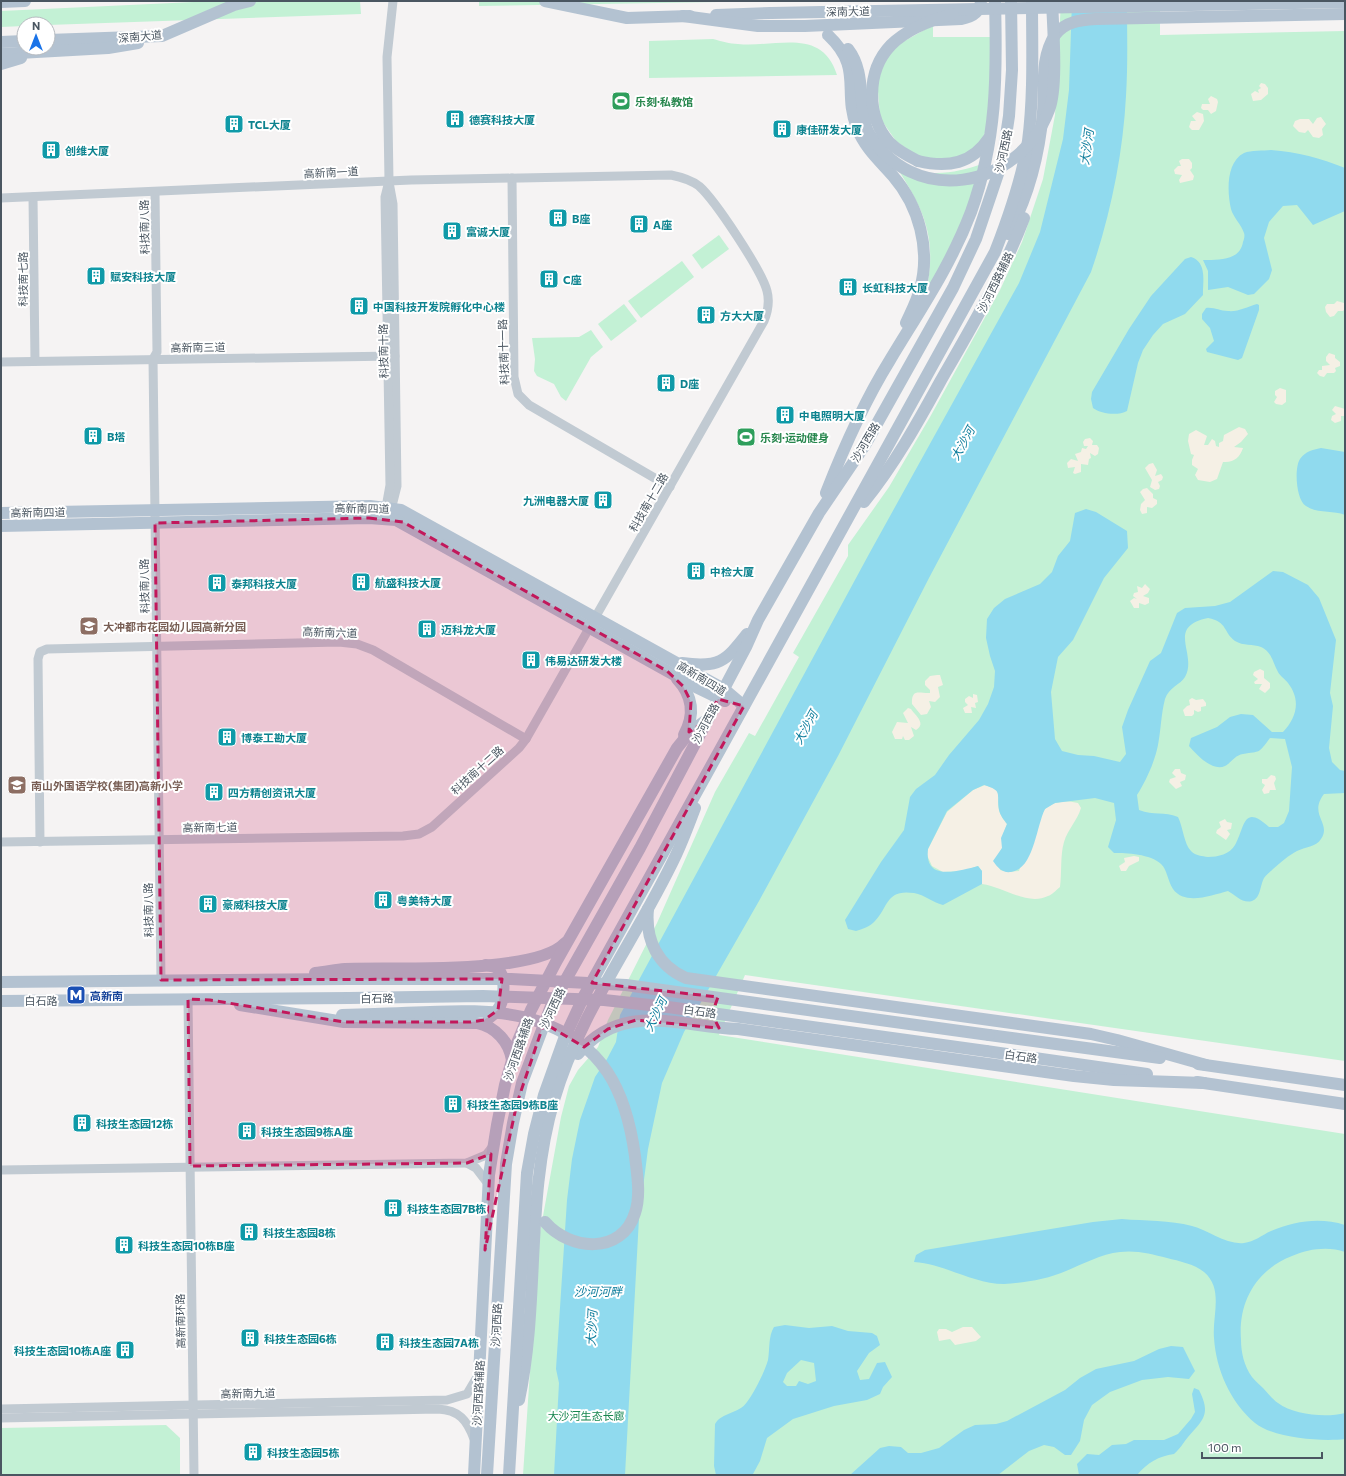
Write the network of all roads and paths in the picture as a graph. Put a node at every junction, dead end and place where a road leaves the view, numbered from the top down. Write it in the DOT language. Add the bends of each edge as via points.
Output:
graph roads {
  1 [pos="25,1"];
  2 [pos="250,1"];
  3 [pos="393,1"];
  4 [pos="544,1"];
  5 [pos="995,1"];
  6 [pos="1011,1"];
  7 [pos="1032,1"];
  8 [pos="1052,1"];
  9 [pos="1,2"];
  10 [pos="1345,2"];
  11 [pos="983,5"];
  12 [pos="1345,14"];
  13 [pos="683,16"];
  14 [pos="805,26"];
  15 [pos="162,36"];
  16 [pos="828,36"];
  17 [pos="56,40"];
  18 [pos="16,41"];
  19 [pos="1,42"];
  20 [pos="56,51"];
  21 [pos="16,53"];
  22 [pos="1,54"];
  23 [pos="26,56"];
  24 [pos="1,64"];
  25 [pos="1050,109"];
  26 [pos="991,135"];
  27 [pos="663,175"];
  28 [pos="512,178"];
  29 [pos="388,181"];
  30 [pos="155,192"];
  31 [pos="33,197"];
  32 [pos="1,198"];
  33 [pos="995,252"];
  34 [pos="391,356"];
  35 [pos="154,359"];
  36 [pos="890,360"];
  37 [pos="35,361"];
  38 [pos="1,362"];
  39 [pos="670,487"];
  40 [pos="155,510"];
  41 [pos="1,512"];
  42 [pos="387,513"];
  43 [pos="819,513"];
  44 [pos="155,523"];
  45 [pos="1,526"];
  46 [pos="843,528"];
  47 [pos="758,620"];
  48 [pos="593,622"];
  49 [pos="156,646"];
  50 [pos="679,663"];
  51 [pos="667,671"];
  52 [pos="721,694"];
  53 [pos="744,706"];
  54 [pos="706,721"];
  55 [pos="526,739"];
  56 [pos="677,748"];
  57 [pos="708,772"];
  58 [pos="668,794"];
  59 [pos="419,834"];
  60 [pos="159,840"];
  61 [pos="1,842"];
  62 [pos="40,842"];
  63 [pos="623,845"];
  64 [pos="649,904"];
  65 [pos="574,933"];
  66 [pos="479,965"];
  67 [pos="264,979"];
  68 [pos="161,980"];
  69 [pos="1,982"];
  70 [pos="731,985"];
  71 [pos="188,999"];
  72 [pos="210,1000"];
  73 [pos="1,1001"];
  74 [pos="299,1015"];
  75 [pos="471,1022"];
  76 [pos="714,1028"];
  77 [pos="512,1060"];
  78 [pos="1206,1065"];
  79 [pos="1204,1083"];
  80 [pos="559,1084"];
  81 [pos="1345,1085"];
  82 [pos="1345,1104"];
  83 [pos="513,1123"];
  84 [pos="493,1144"];
  85 [pos="467,1163"];
  86 [pos="190,1166"];
  87 [pos="1,1170"];
  88 [pos="489,1185"];
  89 [pos="536,1204"];
  90 [pos="485,1250"];
  91 [pos="480,1370"];
  92 [pos="1,1409"];
  93 [pos="193,1411"];
  94 [pos="1,1418"];
  95 [pos="475,1442"];
  96 [pos="510,1448"];
  97 [pos="194,1475"];
  98 [pos="474,1475"];
  99 [pos="488,1475"];
  100 [pos="508,1475"];
  1 -- 9 [label="main road"];
  2 -- 15 [label="main road, 深南大道" via="234,5"];
  3 -- 29 [label="street, 科技南十路" via="387,57"];
  4 -- 13 [label="main road, 深南大道" via="627,18"];
  5 -- 26 [label="main road" via="997,82"];
  6 -- 43 [label="main road, 沙河西路" via="1012,70 1009,116 1002,162 984,220 953,288 868,438"];
  7 -- 33 [label="main road, 沙河西路" via="1032,92 1028,142 1013,201"];
  8 -- 25 [label="main road, 沙河西路辅路, bridge" via="1054,66"];
  10 -- 11 [label="main road, 深南大道, bridge"];
  11 -- 13 [label="main road, 深南大道, bridge"];
  11 -- 14 [label="main road" via="975,15 961,19"];
  11 -- 26 [label="main road, bridge" via="942,17 914,29 891,45 874,74 872,105 878,124 890,142 918,161 942,165 962,161 979,151"];
  12 -- 33 [label="main road, bridge" via="1092,19 1071,22 1060,29 1049,46 1045,61 1043,112 1036,162 1028,191 1018,215"];
  13 -- 14 [label="main road" via="745,25"];
  14 -- 16 [label="main road"];
  15 -- 17 [label="main road, 深南大道"];
  15 -- 20 [label="main road" via="108,48"];
  16 -- 25 [label="main road, bridge" via="847,48 856,63 862,113 867,130 880,149 897,164 910,171 938,180 987,175 1022,153 1038,134"];
  16 -- 36 [label="main road" via="847,59 854,117 861,137 908,196 922,233 924,264 920,289"];
  18 -- 19 [label="main road"];
  21 -- 22 [label="main road"];
  23 -- 24 [label="main road"];
  25 -- 46 [label="main road, 沙河西路辅路" via="1034,184 1014,244 994,287 888,471"];
  26 -- 36 [label="main road" via="977,193 958,242 932,294"];
  27 -- 28 [label="street, 高新南一道"];
  27 -- 39 [label="street, 科技南十二路" via="678,176 692,181 708,197 757,268 765,284 768,301 764,321"];
  28 -- 29 [label="street, 高新南一道"];
  28 -- 39 [label="street, 科技南十一路" via="514,377 518,394 529,406"];
  29 -- 30 [label="street, 高新南一道"];
  29 -- 34 [label="street, 科技南十路" via="385,196"];
  30 -- 31 [label="street, 高新南一道"];
  30 -- 35 [label="street, 科技南八路" via="157,352"];
  31 -- 32 [label="street, 高新南一道"];
  31 -- 37 [label="street, 科技南七路"];
  33 -- 46 [label="main road, 沙河西路"];
  34 -- 35 [label="street, 高新南三道"];
  34 -- 42 [label="street, 科技南十路" via="397,486"];
  35 -- 37 [label="street, 高新南三道"];
  35 -- 40 [label="street, 科技南八路"];
  36 -- 43 [label="main road" via="849,437"];
  37 -- 38 [label="street, 高新南三道"];
  39 -- 48 [label="street, 科技南十二路"];
  40 -- 41 [label="main road, 高新南四道"];
  40 -- 42 [label="main road, 高新南四道"];
  40 -- 44 [label="street, 科技南八路"];
  42 -- 44 [label="main road, 高新南四道"];
  42 -- 48 [label="main road, 高新南四道"];
  43 -- 47 [label="main road, 沙河西路"];
  44 -- 45 [label="main road, 高新南四道"];
  44 -- 49 [label="street, 科技南八路"];
  46 -- 53 [label="main road, 沙河西路"];
  47 -- 50 [label="main road" via="729,656 721,661 702,665"];
  47 -- 52 [label="main road, 沙河西路"];
  48 -- 50 [label="main road, 高新南四道"];
  48 -- 51 [label="main road, 高新南四道"];
  48 -- 55 [label="street, 科技南十二路"];
  49 -- 55 [label="street, 高新南六道" via="339,642 365,646"];
  49 -- 60 [label="street, 科技南八路"];
  49 -- 62 [label="street, 高新南六道" via="47,649 39,655"];
  50 -- 52 [label="main road, 高新南四道"];
  51 -- 52 [label="main road, 高新南四道"];
  51 -- 56 [label="main road" via="683,686 691,702 689,724"];
  52 -- 53 [label="main road, 高新南四道"];
  52 -- 54 [label="main road, 沙河西路"];
  53 -- 57 [label="main road, 沙河西路"];
  54 -- 56 [label="main road, 沙河西路辅路" via="690,732"];
  54 -- 58 [label="main road, 沙河西路"];
  55 -- 59 [label="street, 科技南十二路" via="438,821"];
  56 -- 63 [label="main road, 沙河西路辅路"];
  57 -- 64 [label="main road" via="678,850"];
  57 -- 96 [label="main road, 沙河西路" via="573,1020 544,1095 534,1134 525,1189"];
  58 -- 63 [label="main road"];
  58 -- 83 [label="main road, 沙河西路" via="551,1006 528,1065"];
  59 -- 60 [label="street, 高新南七道"];
  60 -- 62 [label="street, 高新南七道"];
  60 -- 68 [label="street, 科技南八路"];
  61 -- 62 [label="street, 高新南七道"];
  63 -- 65 [label="main road, 沙河西路辅路"];
  64 -- 70 [label="main road" via="648,925 651,942 667,967 676,974 697,981"];
  64 -- 80 [label="main road" via="584,1023"];
  65 -- 66 [label="main road" via="562,946 544,956"];
  65 -- 77 [label="main road, 沙河西路辅路" via="534,1004"];
  66 -- 67 [label="main road" via="344,969"];
  66 -- 75 [label="main road" via="494,967 501,973 502,999 498,1010 490,1017 479,1022"];
  67 -- 68 [label="main road, 白石路"];
  67 -- 78 [label="main road, 白石路, bridge" via="511,979 626,985"];
  68 -- 69 [label="main road, 白石路"];
  70 -- 76 [label="main road" via="723,990 713,1006"];
  70 -- 78 [label="main road" via="1092,1034"];
  71 -- 72 [label="main road, 白石路"];
  71 -- 73 [label="main road, 白石路"];
  71 -- 86 [label="street, 高新南环路"];
  72 -- 74 [label="main road"];
  72 -- 79 [label="main road, 白石路, bridge" via="498,996 604,1000"];
  74 -- 75 [label="main road" via="358,1023"];
  74 -- 89 [label="main road, bridge" via="483,1012 516,1015 538,1021 582,1045 602,1064 622,1097 630,1122 638,1181 635,1213 630,1224 617,1236 596,1244 584,1244 568,1241 558,1235 545,1222"];
  75 -- 77 [label="main road" via="483,1024 498,1034 508,1047"];
  76 -- 79 [label="main road" via="738,1029 1074,1076"];
  76 -- 80 [label="main road" via="636,1020 616,1026 593,1039 576,1056"];
  77 -- 84 [label="main road, 沙河西路辅路"];
  78 -- 81 [label="main road, 白石路"];
  79 -- 82 [label="main road, 白石路"];
  80 -- 89 [label="main road" via="544,1142"];
  83 -- 90 [label="main road" via="493,1202"];
  83 -- 99 [label="main road, 沙河西路" via="505,1182"];
  84 -- 85 [label="street" via="486,1154"];
  84 -- 88 [label="main road, 沙河西路辅路"];
  85 -- 86 [label="street"];
  85 -- 88 [label="street" via="476,1168"];
  86 -- 87 [label="street"];
  86 -- 93 [label="street, 高新南环路"];
  88 -- 90 [label="main road, 沙河西路辅路"];
  89 -- 96 [label="main road" via="526,1367"];
  90 -- 91 [label="main road, 沙河西路辅路"];
  91 -- 93 [label="street, 高新南九道" via="467,1394 447,1400"];
  91 -- 95 [label="main road, 沙河西路辅路"];
  92 -- 93 [label="street, 高新南九道"];
  93 -- 94 [label="street, 高新南九道"];
  93 -- 95 [label="street, 高新南九道" via="446,1409 457,1413 465,1420"];
  93 -- 97 [label="street, 高新南环路"];
  95 -- 98 [label="main road, 沙河西路辅路"];
  96 -- 100 [label="main road, 沙河西路"];
}
